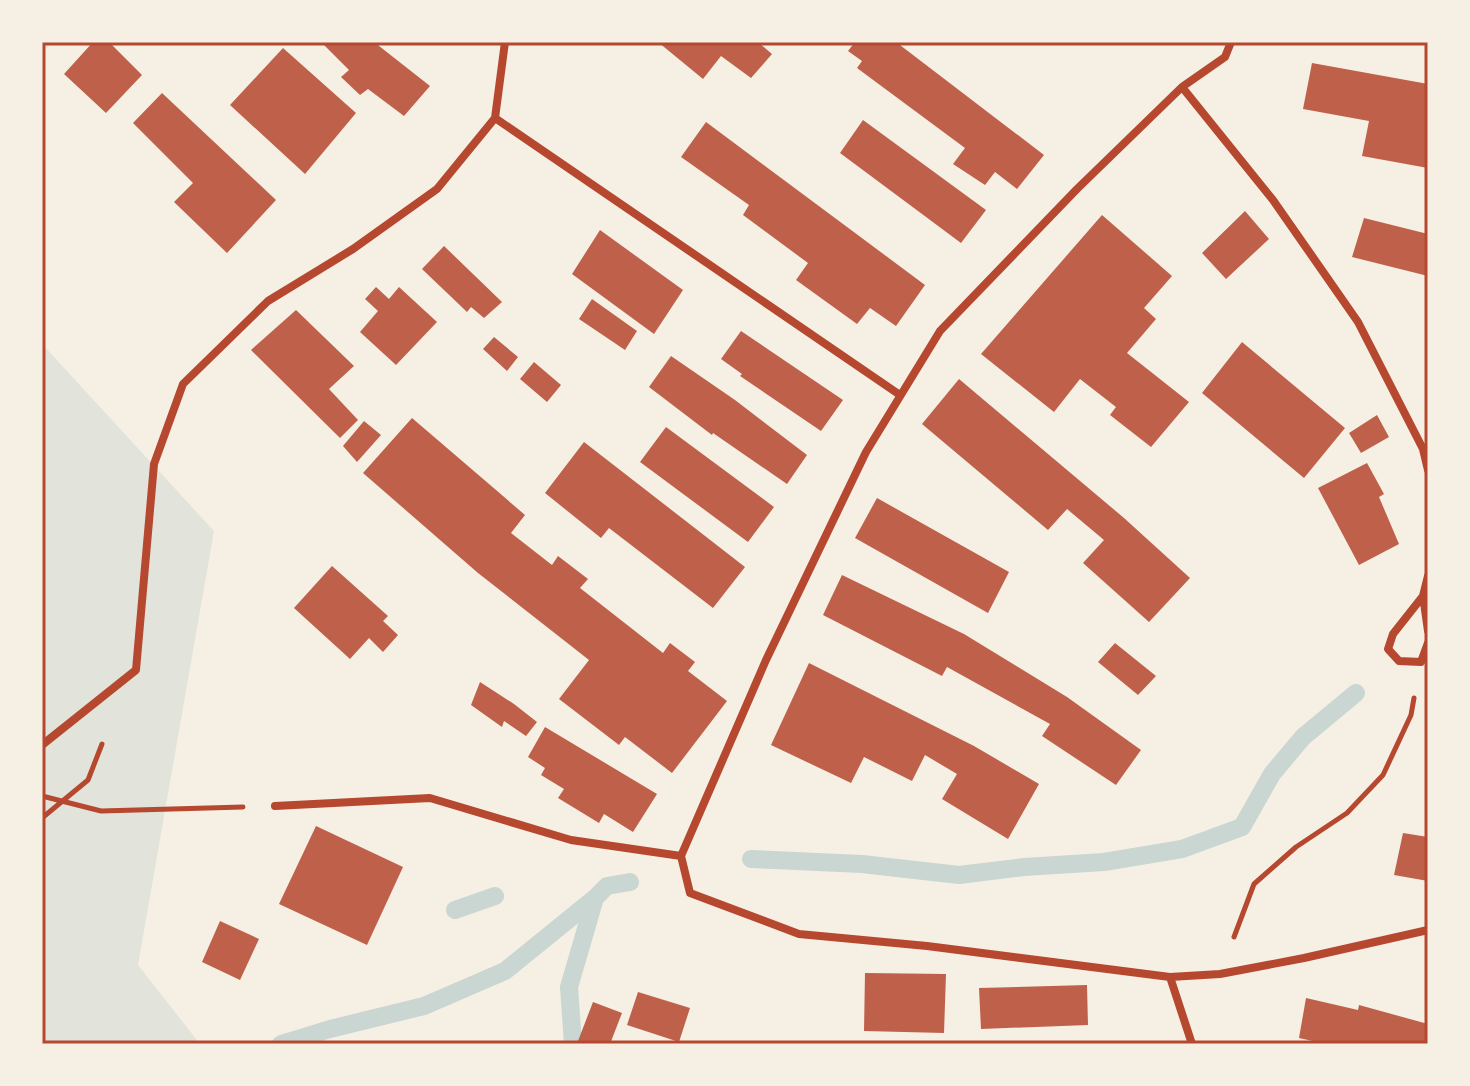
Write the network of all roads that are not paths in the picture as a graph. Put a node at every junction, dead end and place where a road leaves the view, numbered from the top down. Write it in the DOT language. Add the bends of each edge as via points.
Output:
graph roads {
  1 [pos="505,42"];
  2 [pos="1231,42"];
  3 [pos="1182,87"];
  4 [pos="495,118"];
  5 [pos="900,395"];
  6 [pos="1428,470"];
  7 [pos="1428,576"];
  8 [pos="1423,596"];
  9 [pos="1428,631"];
  10 [pos="1428,643"];
  11 [pos="42,745"];
  12 [pos="275,806"];
  13 [pos="681,856"];
  14 [pos="1428,930"];
  15 [pos="1170,977"];
  16 [pos="1192,1044"];
  1 -- 4 [label="street"];
  2 -- 3 [label="street" via="1225,57"];
  3 -- 5 [label="street" via="940,331"];
  3 -- 6 [label="street" via="1273,200 1358,322 1423,449"];
  4 -- 5 [label="street"];
  4 -- 11 [label="street" via="437,189 268,301 183,384 154,464 136,670"];
  5 -- 13 [label="street" via="866,452 766,660"];
  7 -- 8 [label="street"];
  8 -- 9 [label="street"];
  8 -- 10 [label="street" via="1393,634 1388,649 1399,661 1421,662"];
  12 -- 13 [label="street" via="430,798 571,840"];
  13 -- 15 [label="street" via="690,893 799,934"];
  14 -- 15 [label="street" via="1220,974"];
  15 -- 16 [label="street"];
}
